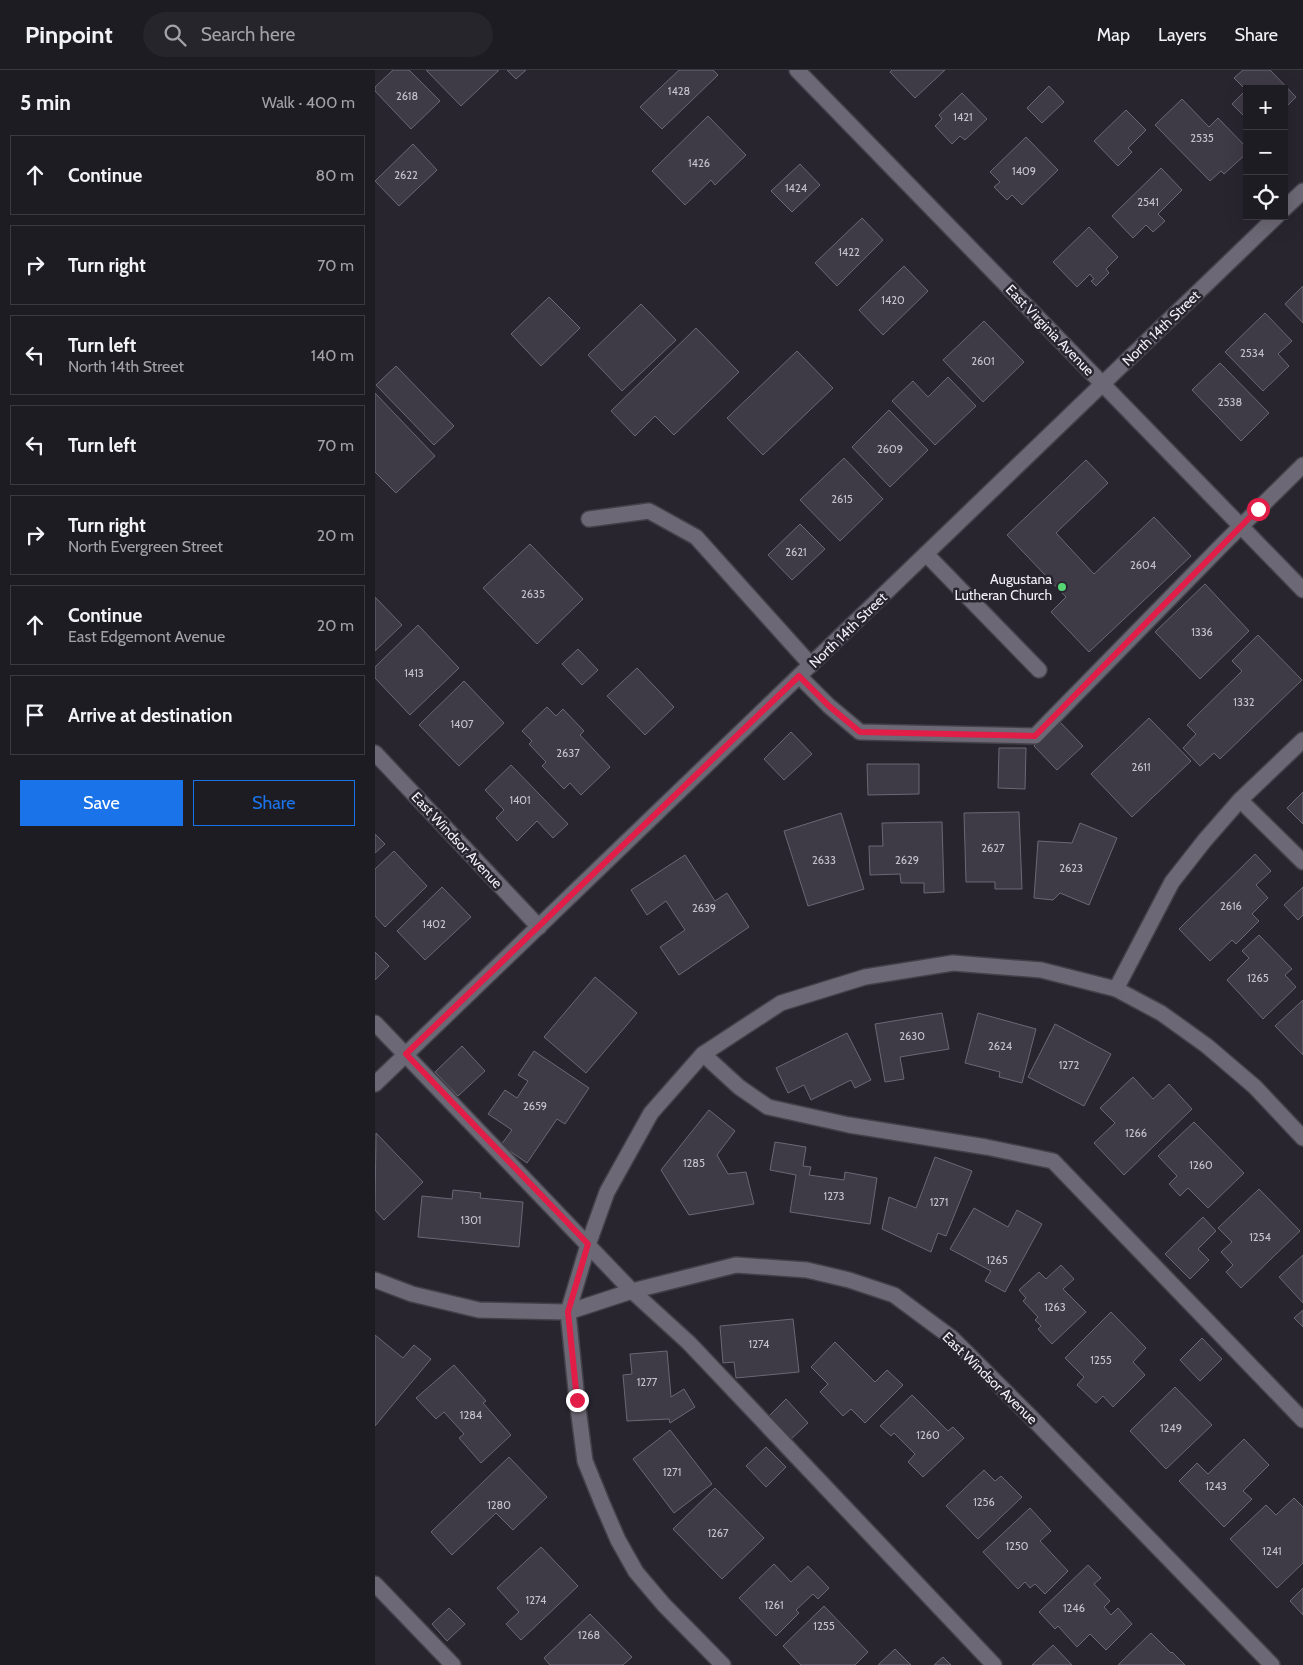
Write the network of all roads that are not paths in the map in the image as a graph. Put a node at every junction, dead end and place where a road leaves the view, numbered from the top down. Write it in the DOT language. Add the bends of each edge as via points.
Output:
graph roads {
  1 [pos="797,70"];
  2 [pos="1303,191"];
  3 [pos="1288,205"];
  4 [pos="1273,220"];
  5 [pos="1102,384"];
  6 [pos="1303,465"];
  7 [pos="589,519"];
  8 [pos="1241,526"];
  9 [pos="926,554"];
  10 [pos="1303,590"];
  11 [pos="811,665"];
  12 [pos="1039,670"];
  13 [pos="799,676"];
  14 [pos="1303,740"];
  15 [pos="375,753"];
  16 [pos="1240,800"];
  17 [pos="1303,862"];
  18 [pos="539,927"];
  19 [pos="1116,989"];
  20 [pos="375,1023"];
  21 [pos="406,1054"];
  22 [pos="703,1054"];
  23 [pos="375,1084"];
  24 [pos="1303,1138"];
  25 [pos="588,1244"];
  26 [pos="375,1280"];
  27 [pos="632,1291"];
  28 [pos="568,1312"];
  29 [pos="1303,1420"];
  30 [pos="375,1584"];
  31 [pos="453,1665"];
  32 [pos="723,1665"];
  33 [pos="994,1665"];
  34 [pos="1272,1665"];
  1 -- 5 [label="street, East Virginia Avenue"];
  2 -- 3 [label="street"];
  4 -- 5 [label="street, North 14th Street"];
  5 -- 8 [label="street, East Virginia Avenue"];
  5 -- 9 [label="street, North 14th Street"];
  6 -- 8 [label="street"];
  7 -- 11 [label="street" via="649,511 696,537"];
  8 -- 10 [label="street, East Virginia Avenue"];
  8 -- 13 [label="street" via="1035,736 860,732"];
  9 -- 11 [label="street, North 14th Street"];
  9 -- 12 [label="street"];
  11 -- 13 [label="street, North 14th Street"];
  13 -- 18 [label="street, North 14th Street"];
  14 -- 16 [label="street"];
  15 -- 18 [label="street, East Windsor Avenue"];
  16 -- 17 [label="street"];
  16 -- 19 [label="street" via="1172,882"];
  18 -- 21 [label="street, North 14th Street"];
  19 -- 22 [label="street" via="1041,970 953,963 865,977 781,1003"];
  19 -- 24 [label="street" via="1161,1013 1207,1046 1255,1087"];
  20 -- 21 [label="street"];
  21 -- 23 [label="street, North 14th Street"];
  21 -- 25 [label="street"];
  22 -- 25 [label="street" via="651,1113 607,1192"];
  22 -- 29 [label="street" via="739,1087 768,1107 849,1125 1053,1161"];
  25 -- 27 [label="street"];
  25 -- 28 [label="street"];
  26 -- 28 [label="street, East Windsor Avenue" via="412,1294 479,1310"];
  27 -- 28 [label="street, East Windsor Avenue"];
  27 -- 33 [label="street" via="689,1343"];
  27 -- 34 [label="street, East Windsor Avenue" via="736,1265 807,1270 894,1295 952,1338"];
  28 -- 32 [label="street" via="585,1461 618,1540 636,1572"];
  30 -- 31 [label="street"];
}
